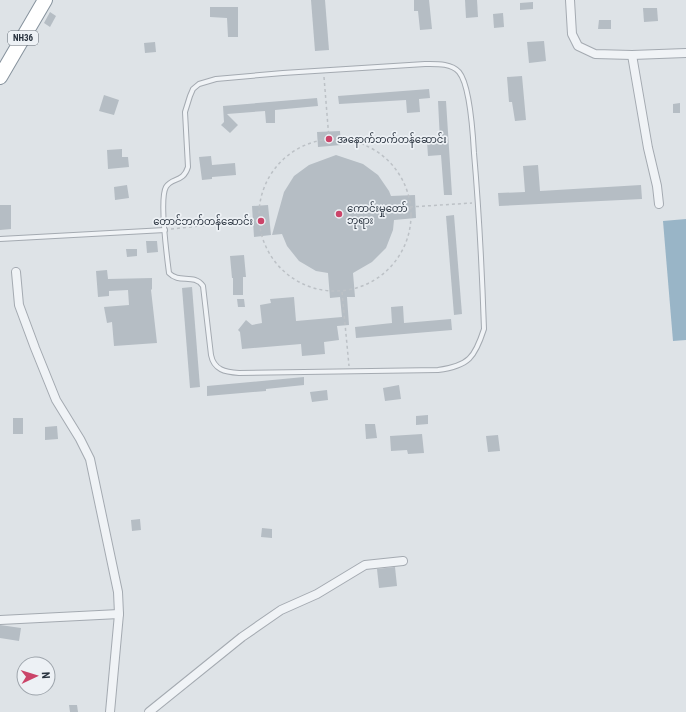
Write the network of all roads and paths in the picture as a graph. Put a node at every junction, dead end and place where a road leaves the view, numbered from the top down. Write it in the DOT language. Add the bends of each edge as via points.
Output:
graph roads {
  1 [pos="45,0"];
  2 [pos="570,0"];
  3 [pos="686,53"];
  4 [pos="632,55"];
  5 [pos="324,71"];
  6 [pos="0,77"];
  7 [pos="329,139"];
  8 [pos="478,202"];
  9 [pos="659,204"];
  10 [pos="410,207"];
  11 [pos="259,220"];
  12 [pos="165,230"];
  13 [pos="0,239"];
  14 [pos="16,272"];
  15 [pos="342,292"];
  16 [pos="350,372"];
  17 [pos="403,561"];
  18 [pos="119,614"];
  19 [pos="0,620"];
  20 [pos="110,712"];
  21 [pos="150,712"];
  1 -- 6 [label="highway, NH36"];
  2 -- 4 [label="street" via="572,34 578,46 595,54"];
  3 -- 4 [label="street"];
  4 -- 9 [label="street"];
  5 -- 7 [label="path"];
  5 -- 8 [label="lane" via="425,64 451,67 459,72 464,80 470,109"];
  5 -- 12 [label="lane" via="216,79 194,88 185,112 188,167 185,174 169,183 163,193"];
  7 -- 10 [label="path" via="339,138 364,144 386,158 402,178"];
  7 -- 11 [label="path" via="314,141 290,152 272,171 262,193"];
  8 -- 10 [label="path"];
  8 -- 16 [label="lane" via="484,329 473,356 453,368 438,370"];
  10 -- 15 [label="path" via="410,228 402,252 387,272 366,286"];
  11 -- 12 [label="path"];
  11 -- 15 [label="path" via="263,242 276,264 294,280 317,290"];
  12 -- 13 [label="lane"];
  12 -- 16 [label="lane" via="169,273 176,278 196,279 203,286 211,355 220,370 239,374"];
  14 -- 18 [label="street" via="19,305 35,348 56,400 90,459 118,592"];
  15 -- 16 [label="path"];
  17 -- 21 [label="street" via="365,565 317,594 281,610 242,637"];
  18 -- 19 [label="street"];
  18 -- 20 [label="street"];
}
